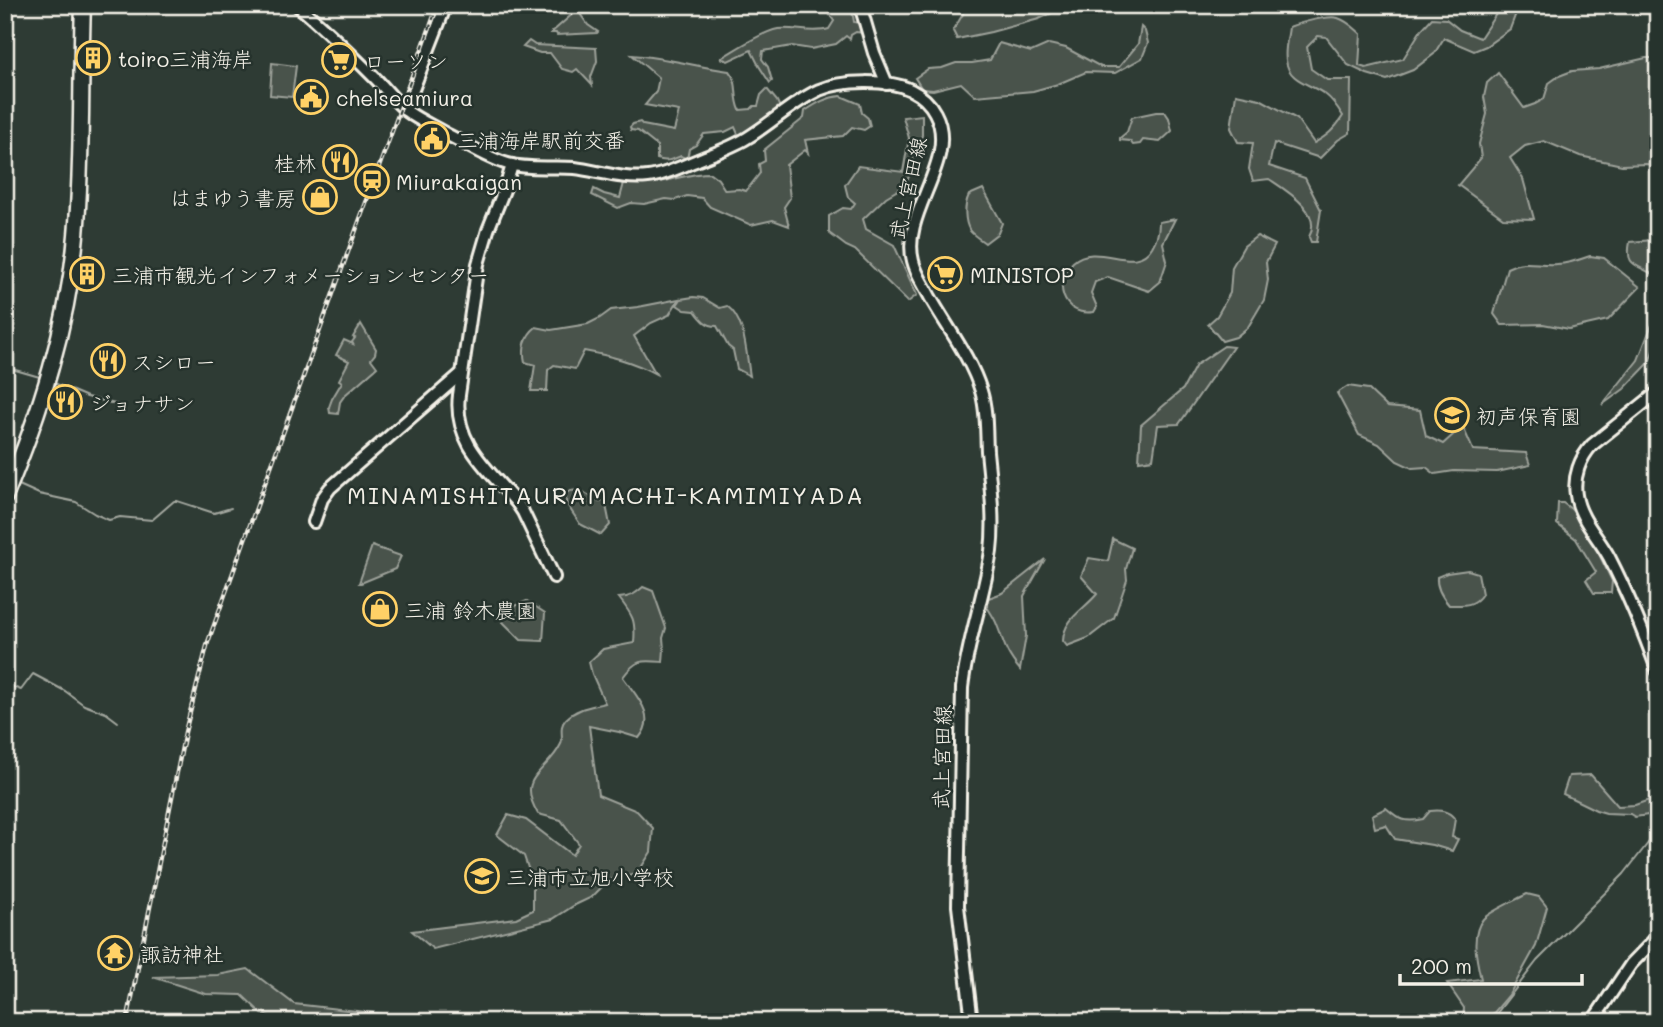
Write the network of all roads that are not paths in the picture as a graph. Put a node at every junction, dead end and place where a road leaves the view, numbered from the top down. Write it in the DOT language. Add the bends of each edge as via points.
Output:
graph roads {
  1 [pos="83,5"];
  2 [pos="297,5"];
  3 [pos="446,5"];
  4 [pos="860,5"];
  5 [pos="887,84"];
  6 [pos="405,110"];
  7 [pos="512,165"];
  8 [pos="462,373"];
  9 [pos="1658,392"];
  10 [pos="5,497"];
  11 [pos="314,522"];
  12 [pos="554,577"];
  13 [pos="1658,672"];
  14 [pos="1658,936"];
  15 [pos="972,1022"];
  16 [pos="1592,1022"];
  1 -- 10 [label="highway" via="76,236 48,379"];
  2 -- 6 [label="main road, 武上宮田線"];
  3 -- 6 [label="main road"];
  4 -- 5 [label="main road"];
  5 -- 7 [label="main road, 武上宮田線" via="851,83 816,91 726,149 648,177"];
  5 -- 15 [label="main road, 武上宮田線" via="921,96 940,124 940,148 915,224 911,253 976,379 985,412 991,547 962,688 959,825 958,906"];
  6 -- 7 [label="main road, 武上宮田線"];
  7 -- 8 [label="main road" via="478,264"];
  8 -- 11 [label="main road" via="330,488"];
  8 -- 12 [label="main road" via="457,409 463,436 520,508"];
  9 -- 13 [label="main road" via="1587,451 1576,489 1578,505 1614,568"];
  14 -- 16 [label="main road" via="1631,964"];
}
